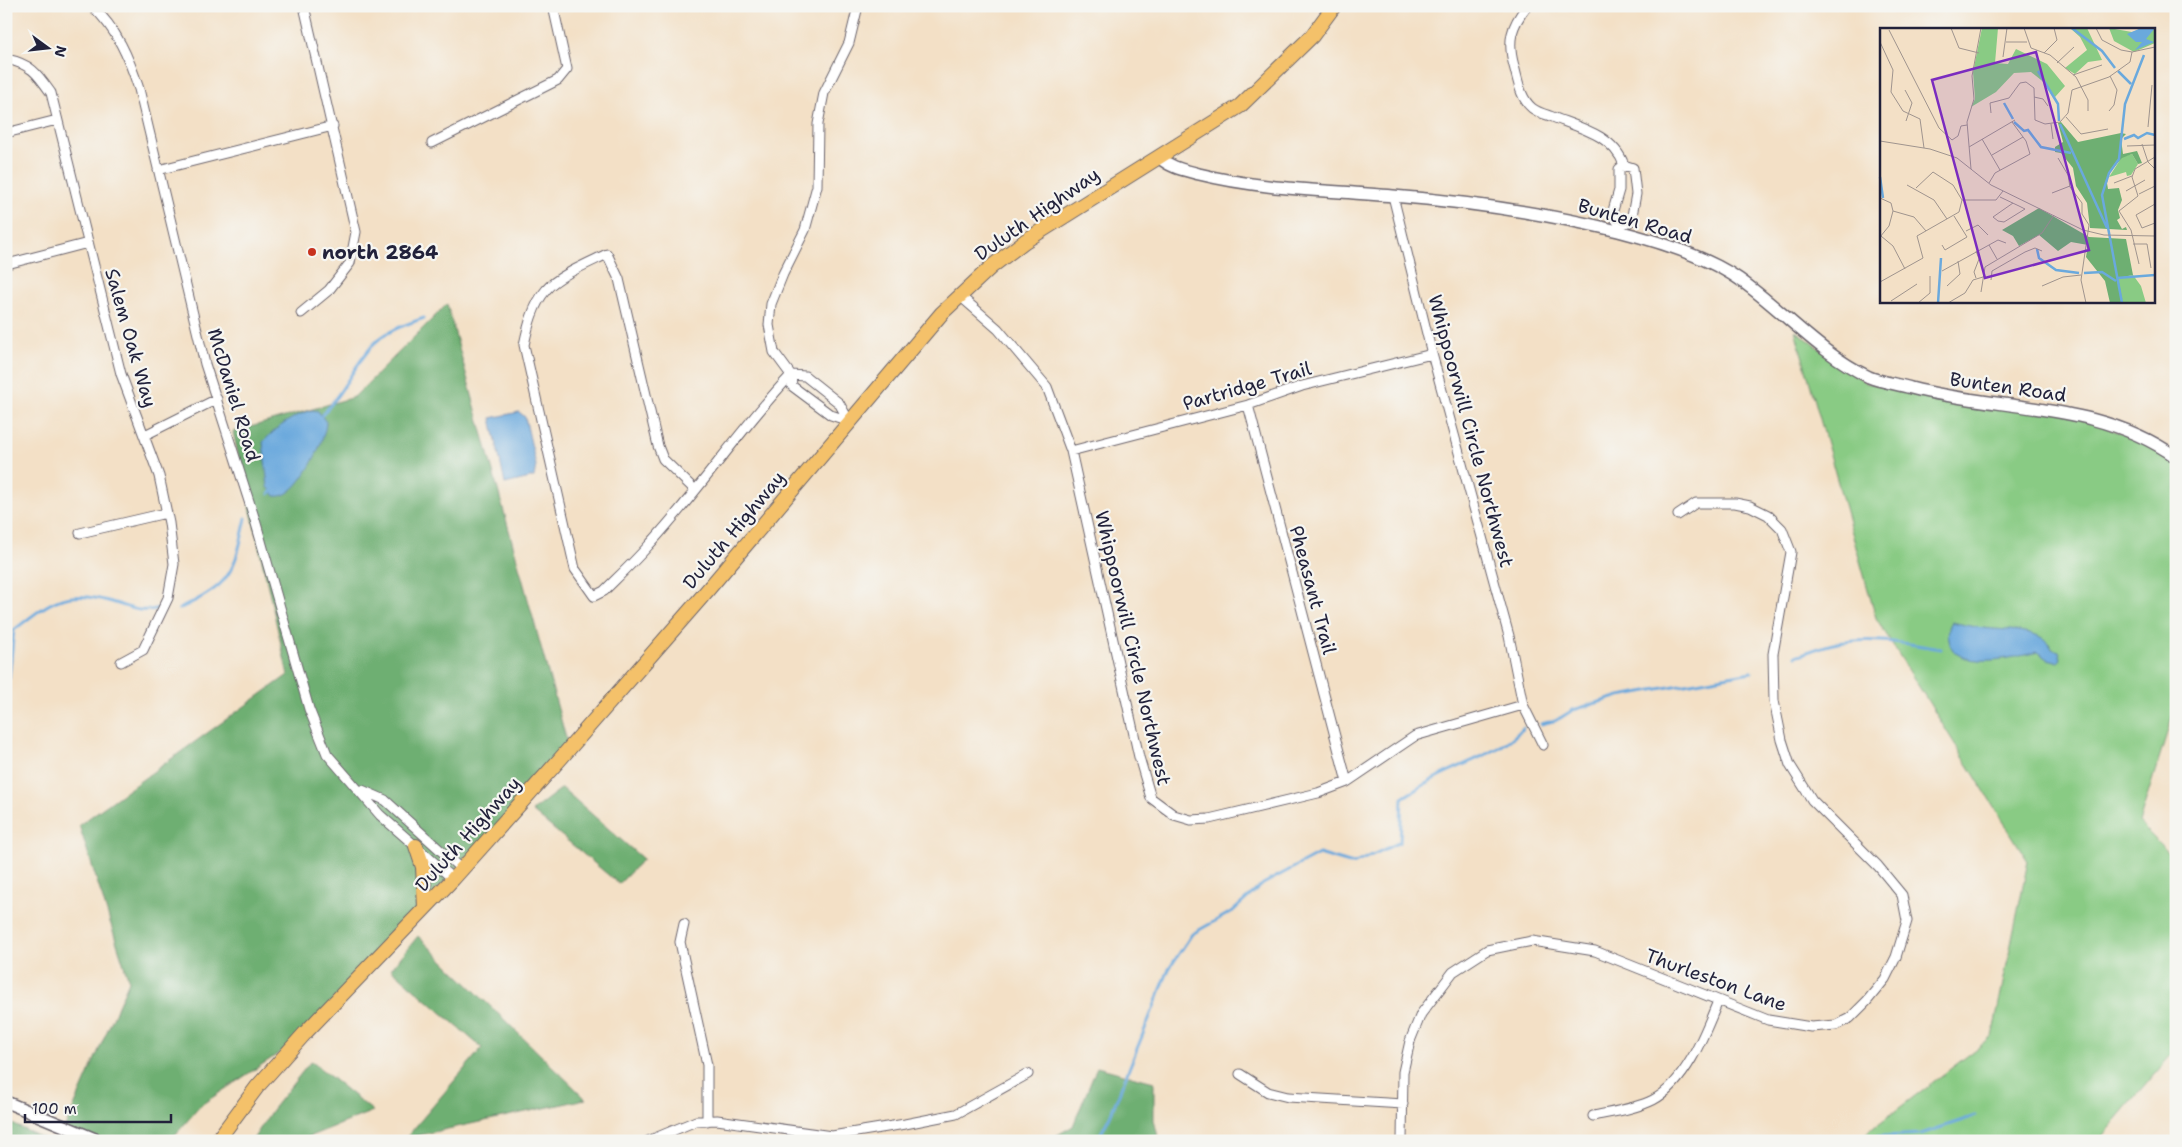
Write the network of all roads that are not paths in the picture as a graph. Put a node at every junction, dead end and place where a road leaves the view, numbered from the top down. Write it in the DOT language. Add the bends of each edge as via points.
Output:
graph roads {
  1 [pos="92,6"];
  2 [pos="304,6"];
  3 [pos="553,6"];
  4 [pos="858,6"];
  5 [pos="1334,6"];
  6 [pos="1527,6"];
  7 [pos="6,59"];
  8 [pos="57,120"];
  9 [pos="333,126"];
  10 [pos="6,133"];
  11 [pos="432,143"];
  12 [pos="1160,158"];
  13 [pos="1624,165"];
  14 [pos="158,170"];
  15 [pos="1619,185"];
  16 [pos="1635,185"];
  17 [pos="1393,196"];
  18 [pos="1619,228"];
  19 [pos="88,243"];
  20 [pos="12,263"];
  21 [pos="959,295"];
  22 [pos="301,313"];
  23 [pos="1432,354"];
  24 [pos="791,375"];
  25 [pos="217,399"];
  26 [pos="1248,405"];
  27 [pos="849,421"];
  28 [pos="145,435"];
  29 [pos="1071,451"];
  30 [pos="2176,457"];
  31 [pos="695,490"];
  32 [pos="166,513"];
  33 [pos="1678,515"];
  34 [pos="80,533"];
  35 [pos="121,662"];
  36 [pos="1523,705"];
  37 [pos="1543,745"];
  38 [pos="1347,782"];
  39 [pos="359,789"];
  40 [pos="416,846"];
  41 [pos="457,874"];
  42 [pos="425,908"];
  43 [pos="684,924"];
  44 [pos="1718,1001"];
  45 [pos="1028,1074"];
  46 [pos="1240,1074"];
  47 [pos="6,1102"];
  48 [pos="1403,1104"];
  49 [pos="1593,1116"];
  50 [pos="707,1121"];
  51 [pos="219,1137"];
  52 [pos="100,1141"];
  53 [pos="207,1141"];
  54 [pos="648,1141"];
  55 [pos="1402,1141"];
  1 -- 14 [label="street, McDaniel Road" via="112,28 129,58"];
  2 -- 9 [label="street"];
  3 -- 11 [label="street" via="567,69 558,80"];
  4 -- 24 [label="street" via="849,43 824,93 818,124 817,186 805,230 771,304 769,325 774,352"];
  5 -- 12 [label="main road, Duluth Highway" via="1312,36 1240,106"];
  6 -- 13 [label="street" via="1516,21 1510,41 1511,57 1523,97 1532,108 1596,134 1613,145"];
  7 -- 8 [label="street, Salem Oak Way" via="35,70 51,93"];
  8 -- 10 [label="street"];
  8 -- 19 [label="street, Salem Oak Way"];
  9 -- 14 [label="street"];
  9 -- 22 [label="street" via="356,232 350,264 329,290"];
  12 -- 17 [label="street, Bunten Road" via="1169,166 1228,181 1299,190"];
  12 -- 21 [label="main road, Duluth Highway" via="1025,241"];
  13 -- 15 [label="street" via="1619,169"];
  13 -- 16 [label="street" via="1633,168"];
  14 -- 25 [label="street, McDaniel Road" via="205,364"];
  15 -- 16 [label="street"];
  15 -- 18 [label="street" via="1612,214"];
  16 -- 18 [label="street" via="1631,220"];
  17 -- 18 [label="street, Bunten Road" via="1538,214"];
  17 -- 23 [label="street, Whippoorwill Circle Northwest"];
  18 -- 30 [label="street, Bunten Road" via="1696,257 1736,278 1828,352 1870,377 1936,395 2085,416 2141,436"];
  19 -- 20 [label="street"];
  19 -- 28 [label="street, Salem Oak Way" via="120,374"];
  21 -- 27 [label="main road, Duluth Highway"];
  21 -- 29 [label="street, Whippoorwill Circle Northwest" via="998,329 1047,387"];
  23 -- 26 [label="street, Partridge Trail" via="1302,386"];
  23 -- 36 [label="street, Whippoorwill Circle Northwest" via="1509,636"];
  24 -- 27 [label="street" via="805,376 839,403"];
  24 -- 27 [label="street" via="792,386 830,415"];
  24 -- 31 [label="street"];
  25 -- 28 [label="street"];
  25 -- 39 [label="street, McDaniel Road" via="309,709 327,754"];
  26 -- 29 [label="street, Partridge Trail"];
  26 -- 38 [label="street, Pheasant Trail"];
  27 -- 41 [label="main road, Duluth Highway" via="700,599"];
  28 -- 32 [label="street, Salem Oak Way" via="159,476"];
  29 -- 38 [label="street, Whippoorwill Circle Northwest" via="1151,798 1174,814 1191,820 1209,819 1292,801"];
  31 -- 31 [label="street" via="650,544 604,591 594,596 574,569 524,345 529,321 546,289 607,254 619,279 658,446 663,459"];
  32 -- 34 [label="street"];
  32 -- 35 [label="street, Salem Oak Way" via="174,564 168,598 143,650"];
  33 -- 44 [label="street, Thurleston Lane" via="1696,503 1736,503 1768,515 1782,529 1791,552 1773,654 1774,701 1782,740 1790,765 1812,800 1902,894 1907,921 1885,979 1850,1018 1836,1025 1811,1027 1768,1020"];
  36 -- 37 [label="street, Whippoorwill Circle Northwest"];
  36 -- 38 [label="street, Whippoorwill Circle Northwest" via="1415,736"];
  39 -- 40 [label="street, McDaniel Road" via="380,815"];
  39 -- 41 [label="street, McDaniel Road" via="385,800"];
  40 -- 41 [label="street, McDaniel Road"];
  40 -- 42 [label="main road" via="423,867"];
  41 -- 42 [label="main road, Duluth Highway"];
  42 -- 51 [label="main road, Duluth Highway" via="306,1032 257,1087"];
  43 -- 50 [label="street" via="680,942 707,1064"];
  44 -- 48 [label="street, Thurleston Lane" via="1595,951 1532,941 1488,950 1453,972 1422,1014 1410,1040"];
  44 -- 49 [label="street" via="1702,1041 1676,1081 1654,1100"];
  45 -- 50 [label="street" via="956,1114 832,1136"];
  46 -- 48 [label="street" via="1268,1092 1288,1097"];
  47 -- 52 [label="street"];
  48 -- 55 [label="street, Thurleston Lane"];
  50 -- 54 [label="street" via="696,1121"];
  51 -- 53 [label="main road"];
}
